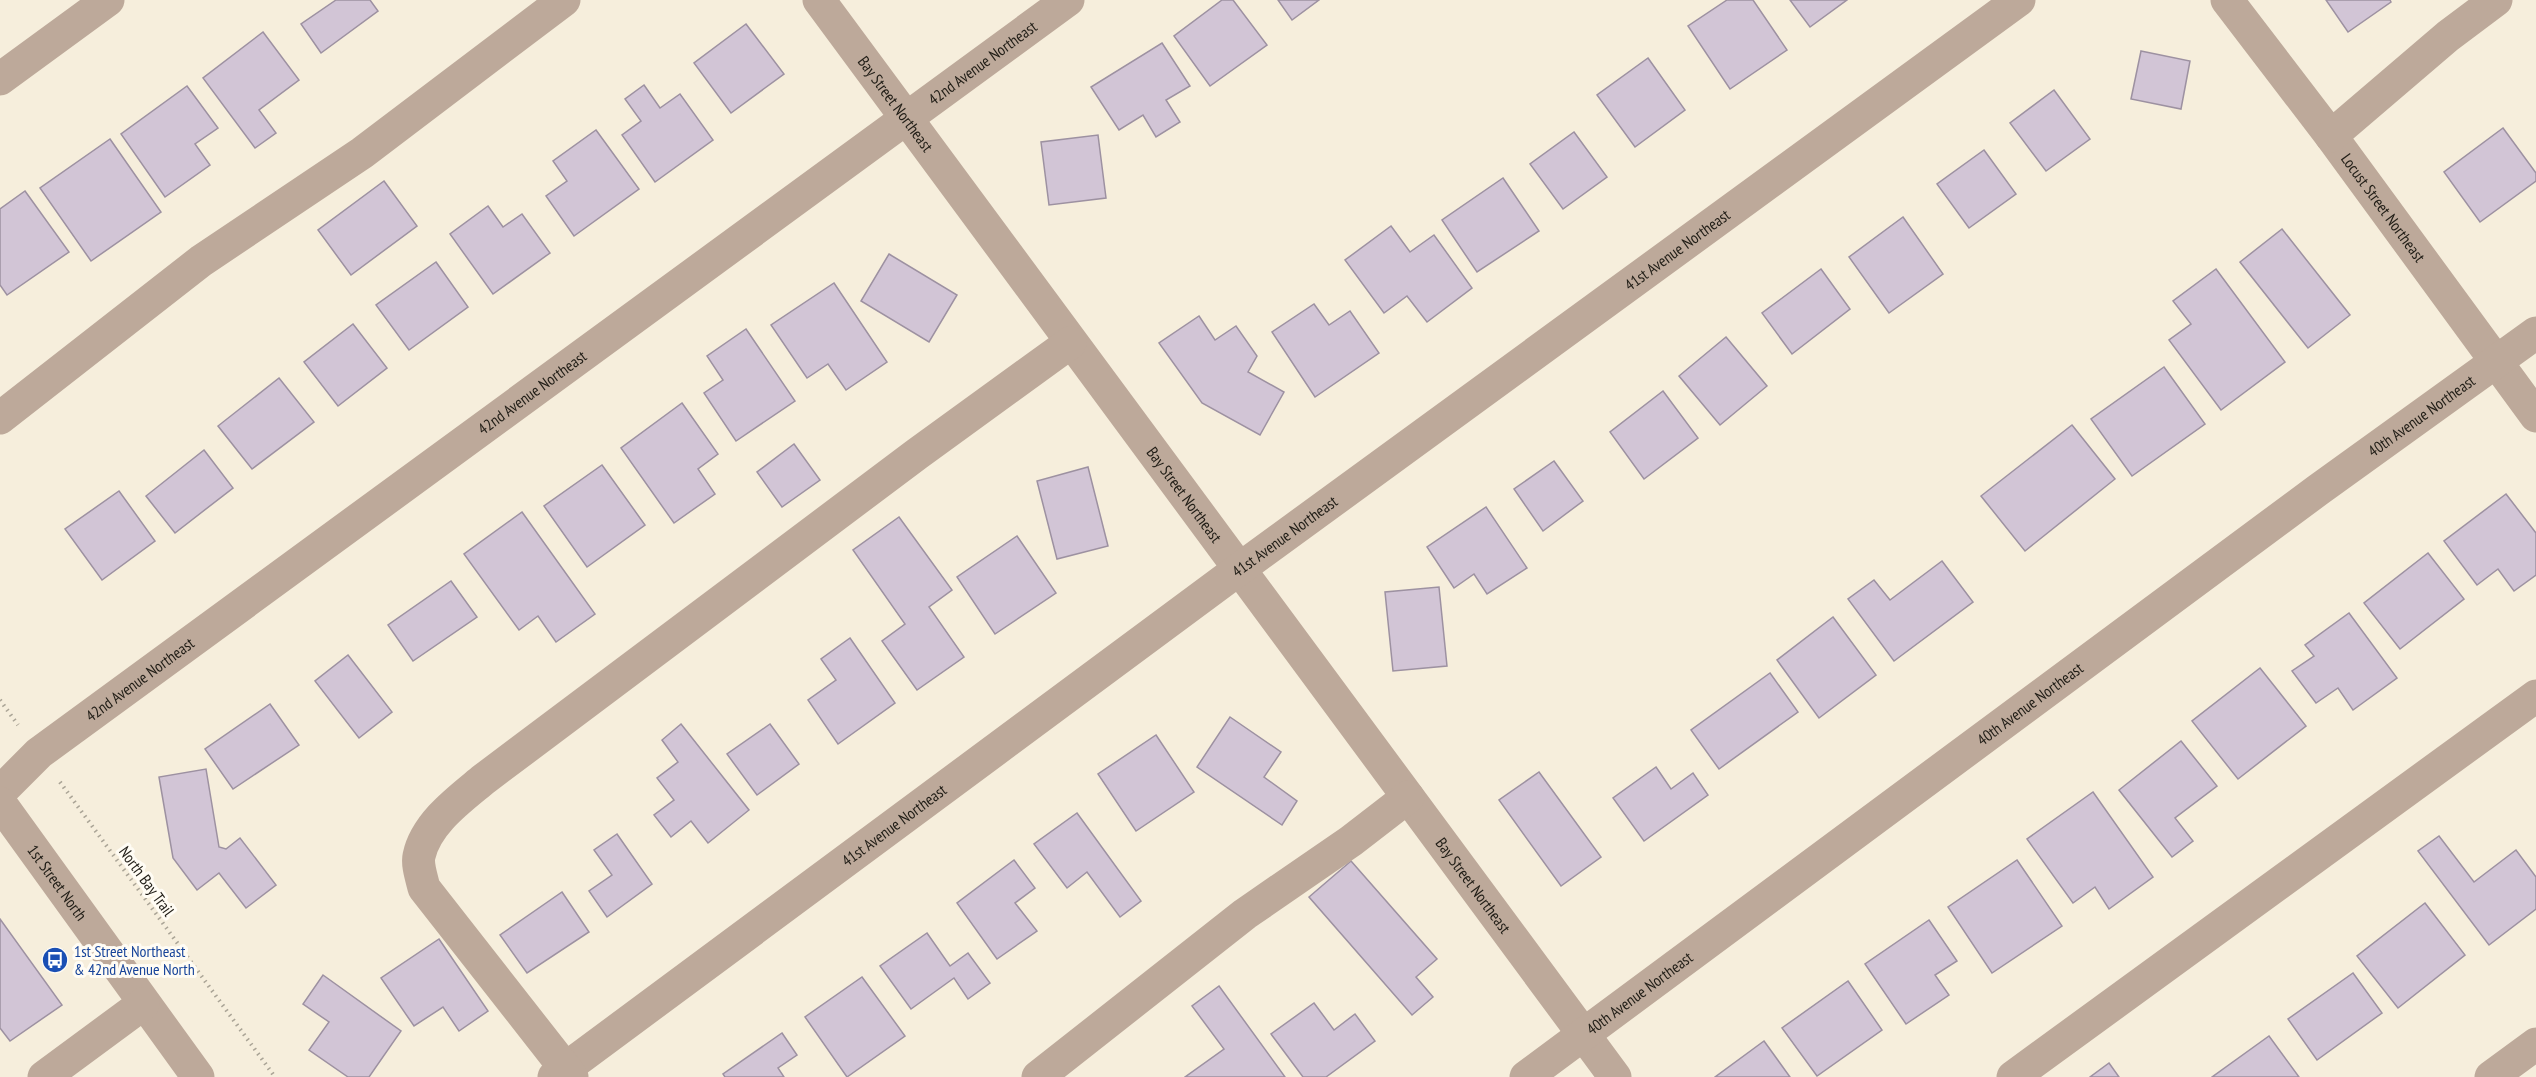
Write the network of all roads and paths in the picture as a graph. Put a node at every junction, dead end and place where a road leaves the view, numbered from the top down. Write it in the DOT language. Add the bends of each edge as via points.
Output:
graph roads {
  1 [pos="108,0"];
  2 [pos="564,0"];
  3 [pos="819,0"];
  4 [pos="1068,0"];
  5 [pos="2019,0"];
  6 [pos="2227,0"];
  7 [pos="2496,0"];
  8 [pos="0,80"];
  9 [pos="906,120"];
  10 [pos="2331,135"];
  11 [pos="2536,333"];
  12 [pos="1070,343"];
  13 [pos="2496,362"];
  14 [pos="2536,416"];
  15 [pos="0,418"];
  16 [pos="1238,570"];
  17 [pos="2536,696"];
  18 [pos="0,700"];
  19 [pos="39,753"];
  20 [pos="0,792"];
  21 [pos="1408,797"];
  22 [pos="0,803"];
  23 [pos="143,1004"];
  24 [pos="1584,1034"];
  25 [pos="2536,1044"];
  26 [pos="564,1074"];
  27 [pos="44,1077"];
  28 [pos="198,1077"];
  29 [pos="275,1077"];
  30 [pos="1038,1077"];
  31 [pos="1526,1077"];
  32 [pos="1615,1077"];
  33 [pos="2013,1077"];
  34 [pos="2491,1077"];
  1 -- 8 [label="street"];
  2 -- 15 [label="street" via="362,153 201,261"];
  3 -- 9 [label="street, Bay Street Northeast"];
  4 -- 9 [label="street, 42nd Avenue Northeast"];
  5 -- 16 [label="street, 41st Avenue Northeast"];
  6 -- 10 [label="street, Locust Street Northeast"];
  7 -- 10 [label="street"];
  9 -- 12 [label="street, Bay Street Northeast"];
  9 -- 19 [label="street, 42nd Avenue Northeast"];
  10 -- 13 [label="street, Locust Street Northeast"];
  11 -- 13 [label="street, 40th Avenue Northeast"];
  12 -- 16 [label="street, Bay Street Northeast"];
  12 -- 26 [label="street" via="484,779 455,802 430,831 419,858 424,888"];
  13 -- 14 [label="street, Locust Street Northeast"];
  13 -- 24 [label="street, 40th Avenue Northeast"];
  16 -- 21 [label="street, Bay Street Northeast"];
  16 -- 26 [label="street, 41st Avenue Northeast"];
  17 -- 33 [label="street"];
  18 -- 19 [label="path, North Bay Trail"];
  19 -- 20 [label="street, 42nd Avenue Northeast"];
  19 -- 29 [label="path, North Bay Trail"];
  21 -- 24 [label="street, Bay Street Northeast"];
  21 -- 30 [label="street" via="1351,842 1245,914"];
  22 -- 23 [label="street, 1st Street North"];
  23 -- 27 [label="street"];
  23 -- 28 [label="street, 1st Street North"];
  24 -- 31 [label="street, 40th Avenue Northeast"];
  24 -- 32 [label="street, Bay Street Northeast"];
  25 -- 34 [label="street"];
}
